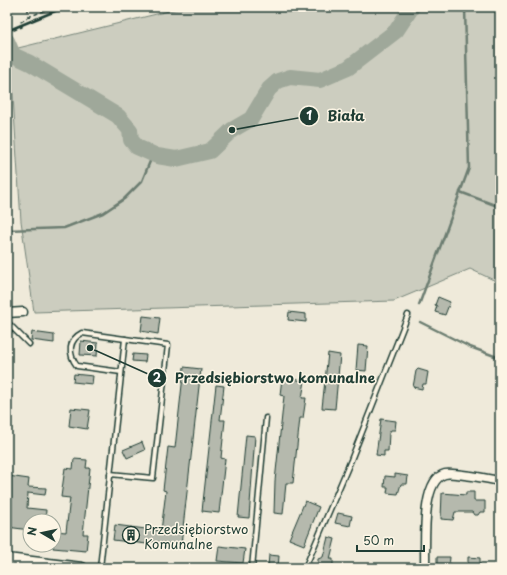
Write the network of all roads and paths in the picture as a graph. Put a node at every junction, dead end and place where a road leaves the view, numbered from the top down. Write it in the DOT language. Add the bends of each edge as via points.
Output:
graph roads {
  1 [pos="28,7"];
  2 [pos="54,7"];
  3 [pos="28,17"];
  4 [pos="7,33"];
  5 [pos="7,75"];
  6 [pos="7,110"];
  7 [pos="23,312"];
  8 [pos="7,313"];
  9 [pos="408,315"];
  10 [pos="7,322"];
  11 [pos="125,339"];
  12 [pos="29,344"];
  13 [pos="121,372"];
  14 [pos="266,418"];
  15 [pos="110,474"];
  16 [pos="500,481"];
  17 [pos="7,558"];
  18 [pos="58,567"];
  19 [pos="82,568"];
  20 [pos="100,568"];
  21 [pos="252,568"];
  22 [pos="305,568"];
  23 [pos="425,568"];
  1 -- 3 [label="path"];
  2 -- 3 [label="path"];
  3 -- 4 [label="path" via="21,22 22,27"];
  5 -- 6 [label="path"];
  7 -- 8 [label="street"];
  9 -- 22 [label="lane"];
  10 -- 12 [label="lane"];
  11 -- 13 [label="lane"];
  11 -- 13 [label="lane" via="82,333 75,337 71,350 72,359 77,366"];
  11 -- 15 [label="lane" via="168,345 153,478"];
  13 -- 15 [label="lane"];
  14 -- 21 [label="lane"];
  15 -- 20 [label="lane"];
  16 -- 23 [label="street" via="446,474 436,478 427,500"];
  17 -- 18 [label="street"];
  18 -- 19 [label="street"];
}
